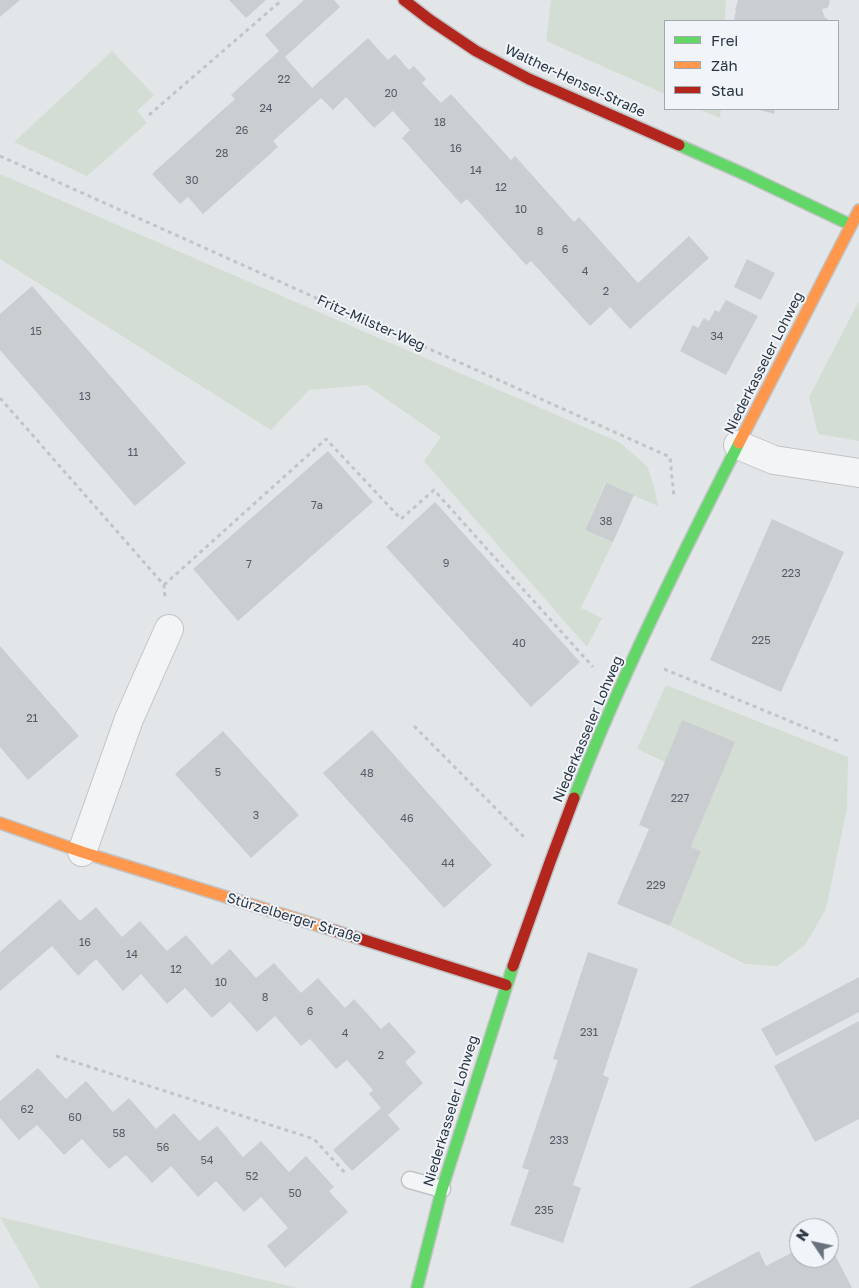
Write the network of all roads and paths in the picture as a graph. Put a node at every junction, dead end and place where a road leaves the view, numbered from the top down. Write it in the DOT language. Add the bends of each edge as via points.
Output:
graph roads {
  1 [pos="282,0"];
  2 [pos="404,0"];
  3 [pos="148,115"];
  4 [pos="0,156"];
  5 [pos="859,210"];
  6 [pos="851,225"];
  7 [pos="0,398"];
  8 [pos="738,445"];
  9 [pos="859,473"];
  10 [pos="700,522"];
  11 [pos="164,585"];
  12 [pos="169,629"];
  13 [pos="634,656"];
  14 [pos="593,675"];
  15 [pos="414,726"];
  16 [pos="838,741"];
  17 [pos="0,823"];
  18 [pos="82,852"];
  19 [pos="550,862"];
  20 [pos="506,985"];
  21 [pos="56,1056"];
  22 [pos="347,1175"];
  23 [pos="410,1180"];
  24 [pos="442,1189"];
  25 [pos="417,1288"];
  1 -- 3 [label="path"];
  2 -- 6 [label="street, Walther-Hensel-Straße" via="476,51 529,79"];
  4 -- 10 [label="path, Fritz-Milster-Weg" via="670,457 675,509"];
  5 -- 6 [label="street, Niederkasseler Lohweg"];
  6 -- 8 [label="street, Niederkasseler Lohweg"];
  7 -- 11 [label="path"];
  8 -- 9 [label="street" via="774,460"];
  8 -- 10 [label="street, Niederkasseler Lohweg"];
  10 -- 13 [label="street, Niederkasseler Lohweg"];
  11 -- 12 [label="path"];
  11 -- 14 [label="path" via="326,439 401,519 434,490 593,667"];
  12 -- 18 [label="street" via="129,719"];
  13 -- 16 [label="path"];
  13 -- 19 [label="street, Niederkasseler Lohweg"];
  15 -- 19 [label="path"];
  17 -- 18 [label="street, Stürzelberger Straße"];
  18 -- 20 [label="street, Stürzelberger Straße"];
  19 -- 20 [label="street, Niederkasseler Lohweg"];
  20 -- 24 [label="street, Niederkasseler Lohweg"];
  21 -- 22 [label="path" via="314,1139"];
  23 -- 24 [label="lane"];
  24 -- 25 [label="street, Niederkasseler Lohweg"];
}
